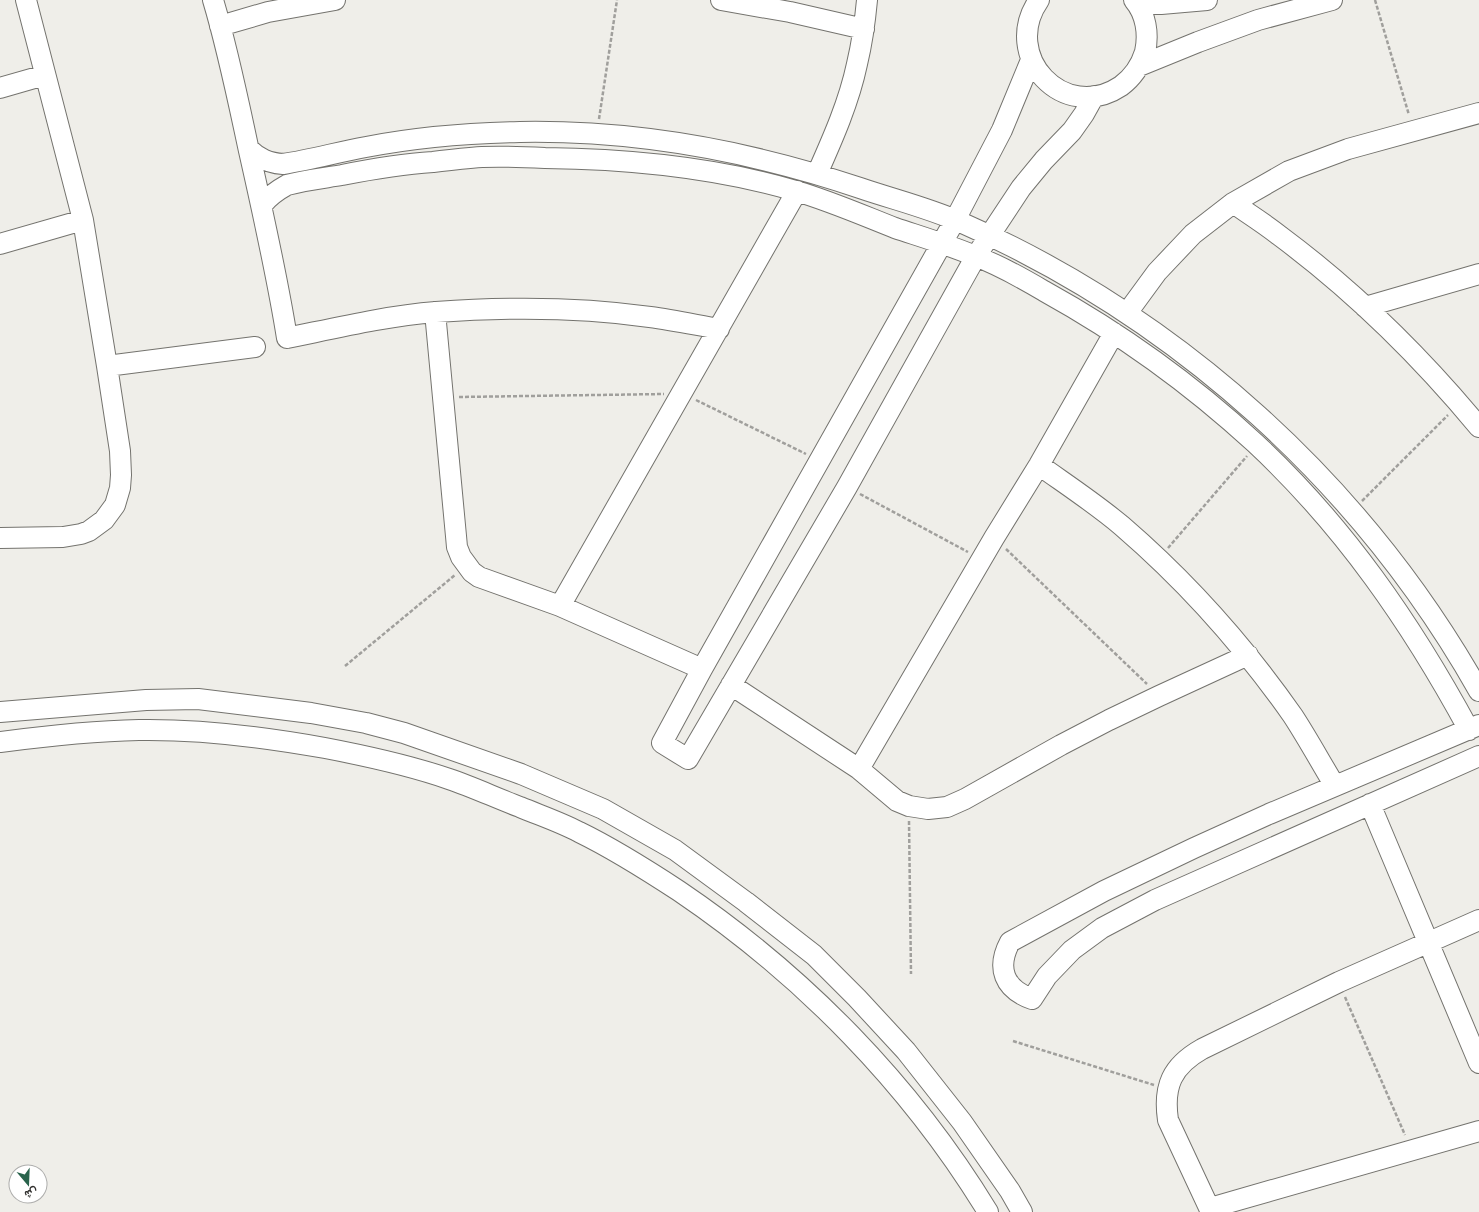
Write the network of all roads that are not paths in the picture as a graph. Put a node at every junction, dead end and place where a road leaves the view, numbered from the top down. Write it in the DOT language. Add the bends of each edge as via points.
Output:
graph roads {
  1 [pos="26,0"];
  2 [pos="213,0"];
  3 [pos="335,0"];
  4 [pos="721,0"];
  5 [pos="867,0"];
  6 [pos="1027,0"];
  7 [pos="1039,0"];
  8 [pos="1206,0"];
  9 [pos="1332,0"];
  10 [pos="1135,1"];
  11 [pos="220,26"];
  12 [pos="1027,28"];
  13 [pos="864,29"];
  14 [pos="1031,60"];
  15 [pos="1139,66"];
  16 [pos="45,75"];
  17 [pos="0,88"];
  18 [pos="1094,96"];
  19 [pos="1479,113"];
  20 [pos="249,149"];
  21 [pos="319,156"];
  22 [pos="816,174"];
  23 [pos="324,178"];
  24 [pos="797,191"];
  25 [pos="1233,203"];
  26 [pos="262,205"];
  27 [pos="83,220"];
  28 [pos="955,220"];
  29 [pos="990,236"];
  30 [pos="0,244"];
  31 [pos="942,245"];
  32 [pos="976,256"];
  33 [pos="1479,274"];
  34 [pos="1365,307"];
  35 [pos="435,312"];
  36 [pos="1127,313"];
  37 [pos="719,328"];
  38 [pos="1114,333"];
  39 [pos="255,348"];
  40 [pos="107,366"];
  41 [pos="1479,427"];
  42 [pos="1040,465"];
  43 [pos="0,538"];
  44 [pos="560,606"];
  45 [pos="1248,655"];
  46 [pos="702,669"];
  47 [pos="731,685"];
  48 [pos="1479,691"];
  49 [pos="0,712"];
  50 [pos="1474,727"];
  51 [pos="0,742"];
  52 [pos="1479,756"];
  53 [pos="859,769"];
  54 [pos="1335,786"];
  55 [pos="1370,804"];
  56 [pos="1479,920"];
  57 [pos="1428,942"];
  58 [pos="1479,1063"];
  59 [pos="1479,1131"];
  60 [pos="1210,1210"];
  61 [pos="988,1212"];
  62 [pos="1022,1212"];
  1 -- 16 [label="street"];
  2 -- 11 [label="street"];
  3 -- 11 [label="street" via="268,12"];
  4 -- 13 [label="street"];
  5 -- 13 [label="street"];
  6 -- 12 [label="street"];
  7 -- 12 [label="street"];
  8 -- 10 [label="street" via="1161,4"];
  9 -- 15 [label="street" via="1258,20"];
  10 -- 15 [label="street" via="1147,34"];
  11 -- 20 [label="street"];
  12 -- 14 [label="street"];
  13 -- 22 [label="street" via="846,101 834,136"];
  14 -- 18 [label="street" via="1044,79 1057,88 1072,95"];
  14 -- 28 [label="street" via="1002,130"];
  15 -- 18 [label="street" via="1120,86"];
  16 -- 17 [label="street"];
  16 -- 27 [label="street"];
  18 -- 29 [label="street" via="1072,131 1029,178"];
  19 -- 25 [label="street" via="1348,150 1289,171"];
  20 -- 21 [label="street" via="256,156 274,163"];
  20 -- 26 [label="street"];
  21 -- 22 [label="street" via="368,146 445,136 522,132 597,134 708,148 763,159"];
  21 -- 23 [label="street"];
  22 -- 28 [label="street"];
  23 -- 24 [label="street" via="399,165 483,157 571,158 654,163 742,178"];
  23 -- 26 [label="street" via="287,185 277,190"];
  24 -- 31 [label="street"];
  24 -- 37 [label="street"];
  25 -- 34 [label="street" via="1293,246"];
  25 -- 36 [label="street" via="1193,234 1157,272"];
  26 -- 35 [label="street" via="287,338 362,322"];
  27 -- 30 [label="street"];
  27 -- 40 [label="street"];
  28 -- 29 [label="street"];
  28 -- 31 [label="street"];
  29 -- 32 [label="street"];
  29 -- 36 [label="street" via="1056,270"];
  31 -- 32 [label="street"];
  31 -- 46 [label="street"];
  32 -- 38 [label="street" via="1050,294"];
  32 -- 47 [label="street" via="847,487"];
  33 -- 34 [label="street"];
  34 -- 41 [label="street" via="1414,354"];
  35 -- 37 [label="street" via="509,308 580,310 650,317"];
  35 -- 44 [label="street" via="456,542 461,557 472,572 487,581"];
  36 -- 48 [label="street" via="1205,371 1268,424 1311,466 1392,560 1430,611"];
  37 -- 44 [label="street"];
  38 -- 42 [label="street"];
  38 -- 50 [label="street" via="1211,405 1257,445 1299,488 1376,579"];
  39 -- 40 [label="street"];
  40 -- 43 [label="street" via="120,451 121,475 118,497 110,513 97,526 72,537"];
  42 -- 45 [label="street" via="1098,508 1159,559"];
  42 -- 53 [label="street" via="994,538"];
  44 -- 46 [label="street"];
  45 -- 53 [label="street" via="1158,696 1061,745 948,807 928,809 909,806 892,797"];
  45 -- 54 [label="street" via="1294,718"];
  46 -- 47 [label="street" via="662,743 688,759"];
  47 -- 53 [label="street"];
  49 -- 62 [label="street" via="146,700 198,699 310,713 404,733 521,774 603,810 687,858 814,955 906,1051 962,1122"];
  50 -- 54 [label="street"];
  51 -- 61 [label="street" via="90,732 142,730 226,734 277,740 407,766 450,779 578,831 657,876 707,910 803,988 854,1038 926,1120"];
  52 -- 55 [label="street"];
  54 -- 55 [label="street" via="1187,851 1104,891 1010,942 1003,961 1005,976 1014,990 1032,999 1046,976 1072,950 1102,928 1156,900"];
  55 -- 57 [label="street"];
  56 -- 57 [label="street"];
  57 -- 58 [label="street"];
  57 -- 60 [label="street" via="1339,982 1190,1056 1180,1065 1168,1089 1168,1120"];
  59 -- 60 [label="street"];
}
